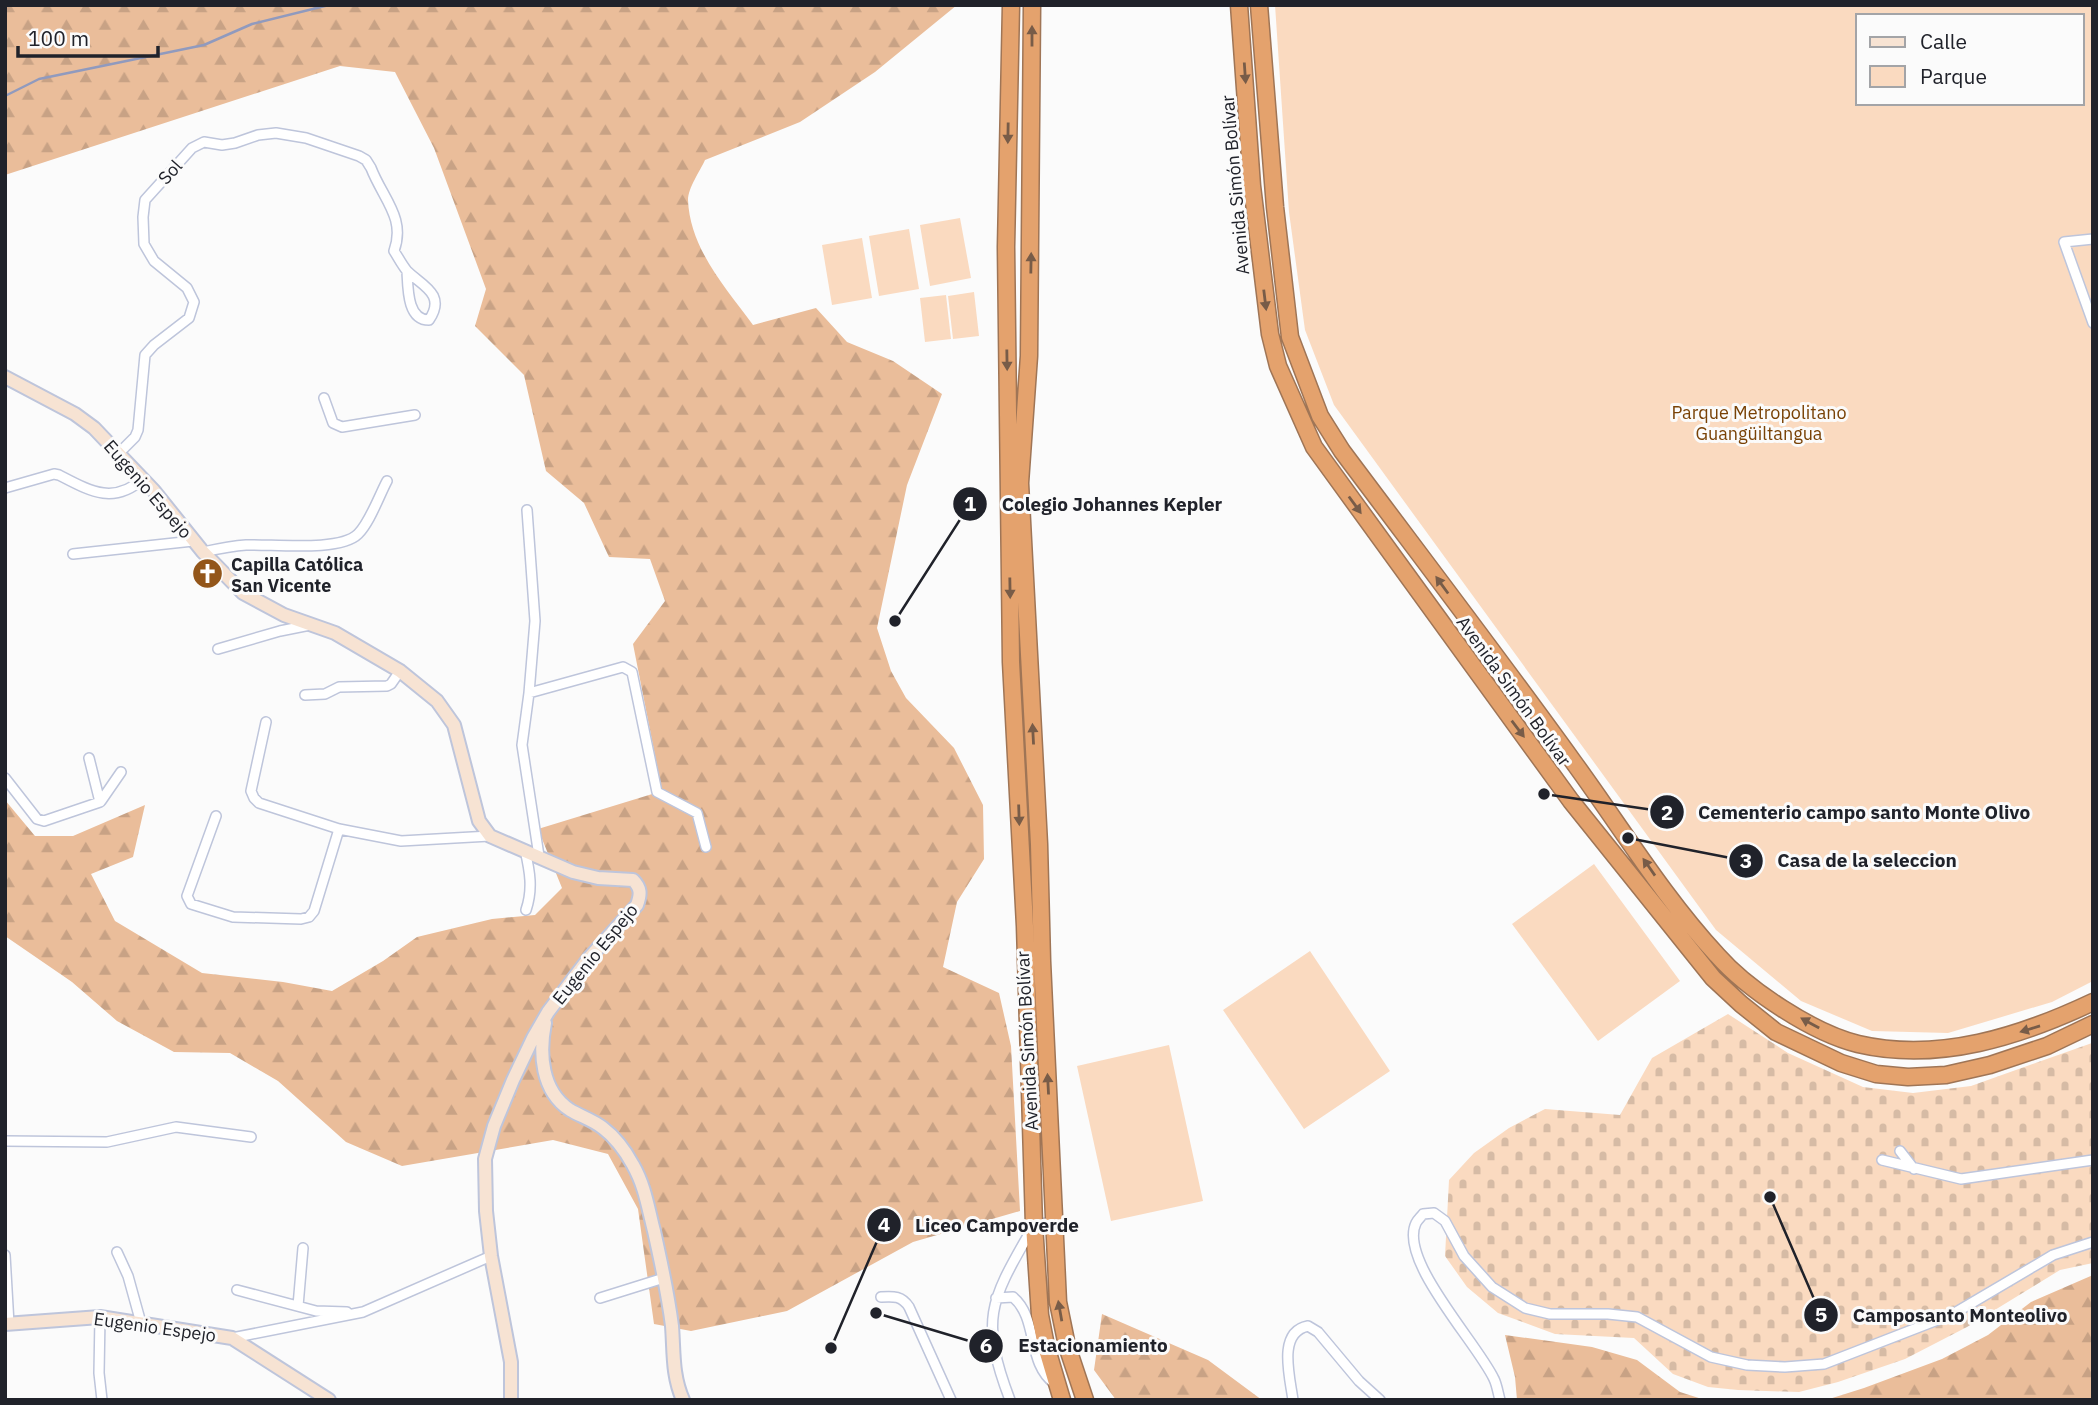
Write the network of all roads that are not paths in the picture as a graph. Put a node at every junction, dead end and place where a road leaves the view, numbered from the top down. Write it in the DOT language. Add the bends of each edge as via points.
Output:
graph roads {
  1 [pos="1011,5"];
  2 [pos="1032,5"];
  3 [pos="1238,5"];
  4 [pos="1259,5"];
  5 [pos="2093,239"];
  6 [pos="407,271"];
  7 [pos="2092,318"];
  8 [pos="5,377"];
  9 [pos="324,398"];
  10 [pos="415,415"];
  11 [pos="119,453"];
  12 [pos="143,479"];
  13 [pos="387,481"];
  14 [pos="5,488"];
  15 [pos="527,510"];
  16 [pos="193,541"];
  17 [pos="203,552"];
  18 [pos="73,554"];
  19 [pos="310,625"];
  20 [pos="218,649"];
  21 [pos="400,671"];
  22 [pos="1512,681"];
  23 [pos="530,693"];
  24 [pos="304,695"];
  25 [pos="1493,696"];
  26 [pos="266,722"];
  27 [pos="89,758"];
  28 [pos="121,772"];
  29 [pos="5,778"];
  30 [pos="101,801"];
  31 [pos="216,816"];
  32 [pos="339,829"];
  33 [pos="490,836"];
  34 [pos="706,847"];
  35 [pos="525,850"];
  36 [pos="540,856"];
  37 [pos="526,910"];
  38 [pos="2093,1002"];
  39 [pos="548,1012"];
  40 [pos="2093,1024"];
  41 [pos="251,1138"];
  42 [pos="5,1141"];
  43 [pos="1900,1151"];
  44 [pos="1882,1160"];
  45 [pos="2093,1160"];
  46 [pos="1913,1169"];
  47 [pos="1054,1223"];
  48 [pos="1034,1225"];
  49 [pos="2093,1242"];
  50 [pos="303,1248"];
  51 [pos="117,1252"];
  52 [pos="5,1255"];
  53 [pos="491,1256"];
  54 [pos="664,1278"];
  55 [pos="237,1290"];
  56 [pos="881,1297"];
  57 [pos="996,1297"];
  58 [pos="600,1298"];
  59 [pos="298,1306"];
  60 [pos="363,1312"];
  61 [pos="100,1317"];
  62 [pos="141,1323"];
  63 [pos="7,1324"];
  64 [pos="232,1338"];
  65 [pos="1059,1393"];
  66 [pos="102,1400"];
  67 [pos="329,1400"];
  68 [pos="510,1400"];
  69 [pos="683,1400"];
  70 [pos="951,1400"];
  71 [pos="1010,1400"];
  72 [pos="1085,1400"];
  73 [pos="1293,1400"];
  74 [pos="1380,1400"];
  75 [pos="1500,1400"];
  1 -- 48 [label="highway, Avenida Simón Bolívar, one-way" via="1006,247 1011,662"];
  47 -- 2 [label="highway, Avenida Simón Bolívar, one-way" via="1020,483 1029,356"];
  3 -- 25 [label="highway, Avenida Simón Bolívar, one-way" via="1252,186 1278,366 1314,447"];
  22 -- 4 [label="highway, Avenida Simón Bolívar, one-way" via="1342,451 1303,376 1290,337 1285,300"];
  5 -- 7 [label="street" via="2064,242"];
  6 -- 6 [label="street, Sol" via="423,282 435,301 429,320 415,315"];
  6 -- 11 [label="street, Sol" via="394,251 399,225 366,160 306,138 276,133 222,145 204,142 192,148 145,200 143,217 144,244 154,261 187,288 194,302 189,318 145,355 138,430"];
  8 -- 11 [label="street, Eugenio Espejo" via="75,414"];
  9 -- 10 [label="street" via="330,419 342,427"];
  11 -- 12 [label="street, Eugenio Espejo"];
  12 -- 14 [label="street" via="111,494 92,492 54,474"];
  12 -- 16 [label="street, Eugenio Espejo"];
  13 -- 17 [label="street" via="359,533 349,540 325,546 243,545"];
  15 -- 23 [label="street" via="535,621"];
  16 -- 17 [label="street, Eugenio Espejo"];
  16 -- 18 [label="street"];
  17 -- 19 [label="street, Eugenio Espejo" via="243,593"];
  19 -- 20 [label="street"];
  19 -- 21 [label="street, Eugenio Espejo" via="335,633"];
  21 -- 24 [label="street" via="387,686 339,687 326,694"];
  21 -- 33 [label="street, Eugenio Espejo" via="438,701 454,725 479,821"];
  22 -- 25 [label="highway"];
  38 -- 22 [label="highway, Avenida Simón Bolívar, one-way" via="2048,1023 1987,1042 1916,1051 1856,1044 1780,1007 1717,956"];
  23 -- 34 [label="street" via="628,668 657,792 697,813"];
  23 -- 36 [label="street" via="522,745"];
  25 -- 40 [label="highway, Avenida Simón Bolívar, one-way" via="1713,978 1793,1042 1875,1074 1946,1075 2047,1046"];
  26 -- 32 [label="street" via="251,791 254,798"];
  27 -- 30 [label="street"];
  28 -- 30 [label="street"];
  29 -- 30 [label="street" via="44,821"];
  31 -- 32 [label="street" via="187,896 191,904 233,918 309,917"];
  32 -- 33 [label="street" via="401,841"];
  33 -- 35 [label="street, Eugenio Espejo"];
  35 -- 36 [label="street, Eugenio Espejo"];
  35 -- 37 [label="street" via="531,880"];
  36 -- 39 [label="street, Eugenio Espejo" via="573,872 633,880 641,894 637,905"];
  39 -- 53 [label="street, Eugenio Espejo" via="513,1080 485,1159"];
  39 -- 54 [label="street" via="542,1040 546,1078 553,1094 604,1128 632,1164 643,1185"];
  41 -- 42 [label="street" via="176,1127 107,1142"];
  43 -- 46 [label="street"];
  44 -- 46 [label="street"];
  45 -- 46 [label="street" via="1961,1178"];
  47 -- 48 [label="street"];
  72 -- 47 [label="highway, Avenida Simón Bolívar, one-way" via="1058,1302"];
  48 -- 57 [label="street"];
  48 -- 65 [label="highway, Avenida Simón Bolívar" via="1040,1315"];
  49 -- 75 [label="street" via="2053,1255 1953,1314 1824,1364 1785,1367 1712,1357 1637,1317 1550,1314 1525,1308 1492,1287 1464,1256 1445,1221 1434,1213 1423,1214 1416,1223 1414,1240 1421,1263 1494,1378"];
  50 -- 59 [label="street"];
  51 -- 62 [label="street"];
  52 -- 63 [label="street"];
  53 -- 60 [label="street"];
  53 -- 68 [label="street, Eugenio Espejo" via="511,1362"];
  54 -- 58 [label="street"];
  54 -- 69 [label="street" via="673,1363"];
  55 -- 59 [label="street"];
  56 -- 70 [label="street" via="898,1297 909,1307"];
  57 -- 65 [label="street" via="1013,1297 1021,1303 1037,1361"];
  57 -- 71 [label="street" via="991,1322 994,1349"];
  59 -- 60 [label="street"];
  60 -- 64 [label="street"];
  61 -- 62 [label="street, Eugenio Espejo"];
  61 -- 63 [label="street, Eugenio Espejo"];
  61 -- 66 [label="street"];
  62 -- 64 [label="street, Eugenio Espejo"];
  64 -- 67 [label="street, Eugenio Espejo"];
  73 -- 74 [label="street" via="1288,1356 1291,1335 1308,1326"];
}
